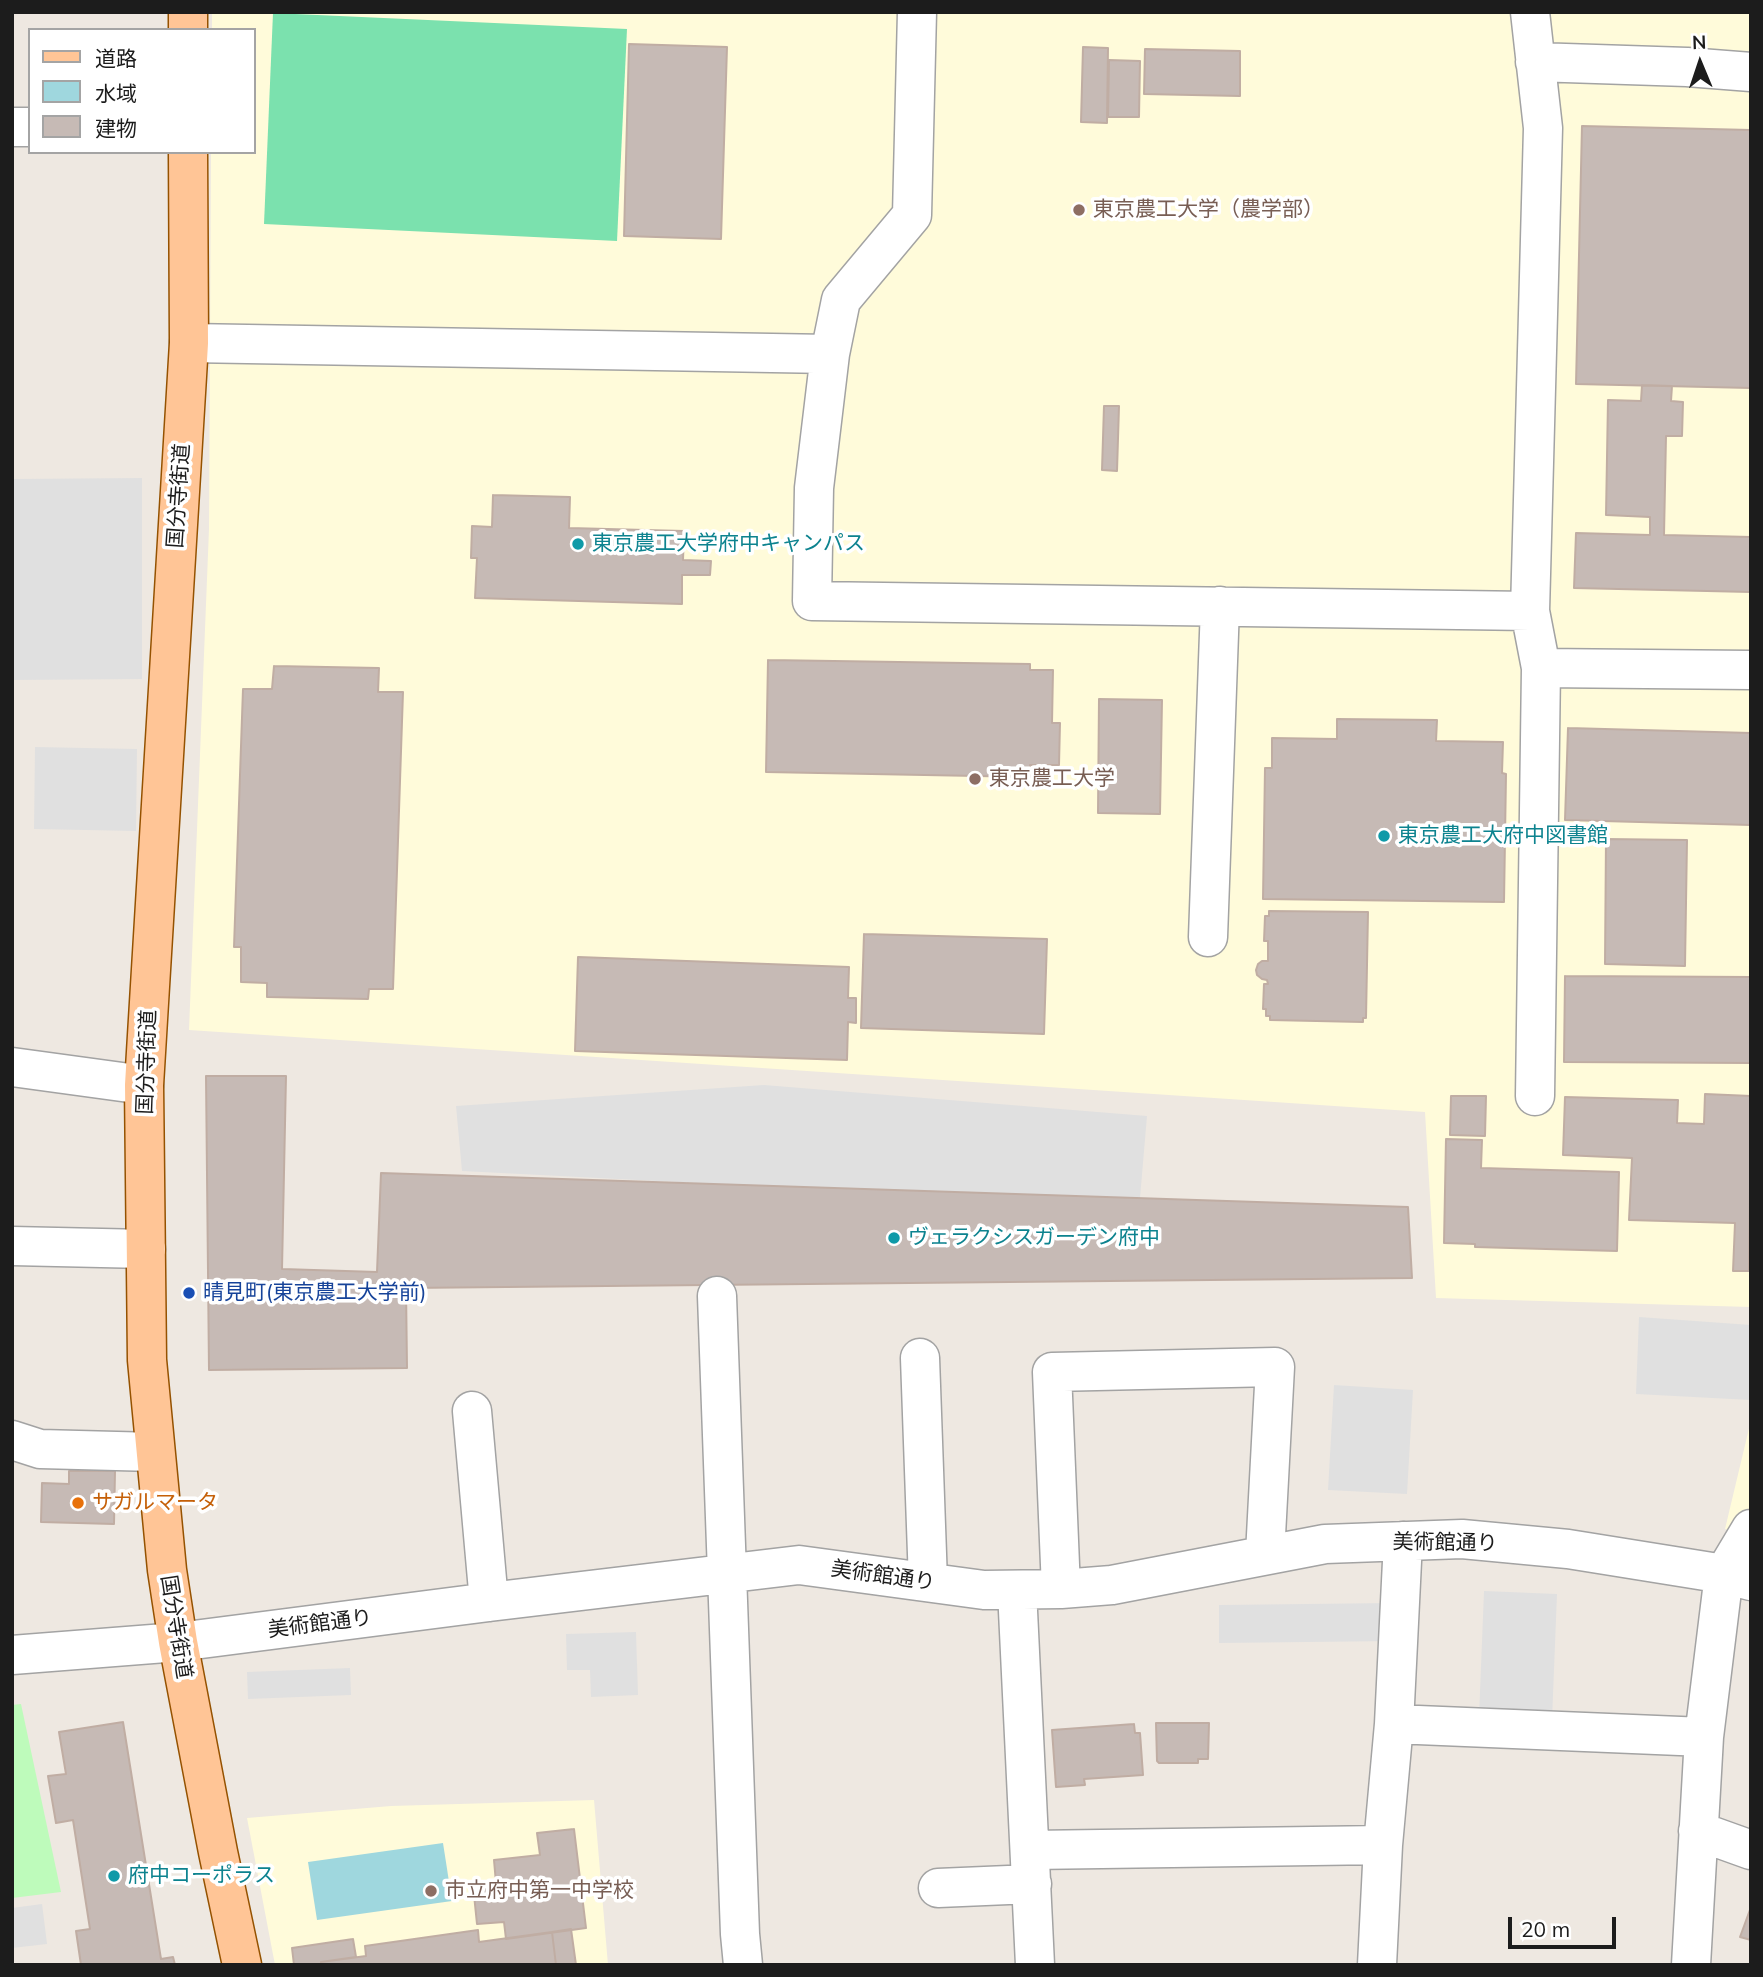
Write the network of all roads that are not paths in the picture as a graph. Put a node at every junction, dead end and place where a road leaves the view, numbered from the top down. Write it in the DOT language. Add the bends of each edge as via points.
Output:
graph roads {
  1 [pos="917,12"];
  2 [pos="1530,12"];
  3 [pos="1535,62"];
  4 [pos="1751,72"];
  5 [pos="188,154"];
  6 [pos="189,343"];
  7 [pos="830,354"];
  8 [pos="1220,606"];
  9 [pos="1530,611"];
  10 [pos="1541,668"];
  11 [pos="1751,670"];
  12 [pos="1208,937"];
  13 [pos="12,1067"];
  14 [pos="144,1085"];
  15 [pos="1535,1096"];
  16 [pos="12,1246"];
  17 [pos="146,1249"];
  18 [pos="717,1296"];
  19 [pos="920,1359"];
  20 [pos="472,1411"];
  21 [pos="12,1440"];
  22 [pos="155,1452"];
  23 [pos="1751,1529"];
  24 [pos="1403,1541"];
  25 [pos="1265,1554"];
  26 [pos="726,1572"];
  27 [pos="1737,1578"];
  28 [pos="928,1582"];
  29 [pos="1060,1589"];
  30 [pos="1017,1590"];
  31 [pos="489,1602"];
  32 [pos="178,1642"];
  33 [pos="12,1655"];
  34 [pos="1394,1724"];
  35 [pos="1704,1737"];
  36 [pos="1698,1831"];
  37 [pos="1383,1845"];
  38 [pos="1751,1850"];
  39 [pos="1032,1867"];
  40 [pos="938,1888"];
  41 [pos="242,1965"];
  42 [pos="743,1965"];
  43 [pos="1035,1965"];
  44 [pos="1377,1965"];
  45 [pos="1691,1965"];
  1 -- 7 [label="street" via="912,215 841,299"];
  2 -- 3 [label="street"];
  3 -- 4 [label="street"];
  3 -- 9 [label="street" via="1543,128"];
  5 -- 6 [label="main road, 国分寺街道"];
  6 -- 7 [label="street"];
  6 -- 14 [label="main road, 国分寺街道"];
  7 -- 8 [label="street" via="814,488 812,601"];
  8 -- 9 [label="street"];
  8 -- 12 [label="street"];
  9 -- 10 [label="street"];
  10 -- 11 [label="street"];
  10 -- 15 [label="street"];
  13 -- 14 [label="street"];
  14 -- 17 [label="main road, 国分寺街道"];
  16 -- 17 [label="street"];
  17 -- 22 [label="main road, 国分寺街道" via="147,1360"];
  18 -- 26 [label="street"];
  19 -- 28 [label="street"];
  20 -- 31 [label="street"];
  21 -- 22 [label="street" via="40,1449"];
  22 -- 32 [label="main road, 国分寺街道"];
  23 -- 27 [label="street"];
  24 -- 25 [label="street, 美術館通り" via="1325,1544"];
  24 -- 27 [label="street, 美術館通り" via="1462,1539 1568,1549"];
  24 -- 34 [label="street"];
  25 -- 29 [label="street, 美術館通り" via="1112,1585"];
  25 -- 29 [label="street" via="1275,1367 1052,1372"];
  26 -- 28 [label="street, 美術館通り" via="799,1565"];
  26 -- 31 [label="street, 美術館通り"];
  26 -- 42 [label="street"];
  27 -- 35 [label="street"];
  28 -- 30 [label="street, 美術館通り"];
  29 -- 30 [label="street, 美術館通り"];
  30 -- 39 [label="street"];
  31 -- 32 [label="street, 美術館通り"];
  32 -- 33 [label="street, 美術館通り"];
  32 -- 41 [label="main road, 国分寺街道"];
  34 -- 35 [label="street"];
  34 -- 37 [label="street"];
  35 -- 36 [label="street"];
  36 -- 38 [label="street"];
  36 -- 45 [label="street"];
  37 -- 39 [label="street"];
  37 -- 44 [label="street"];
  39 -- 40 [label="street"];
  39 -- 43 [label="street"];
}
